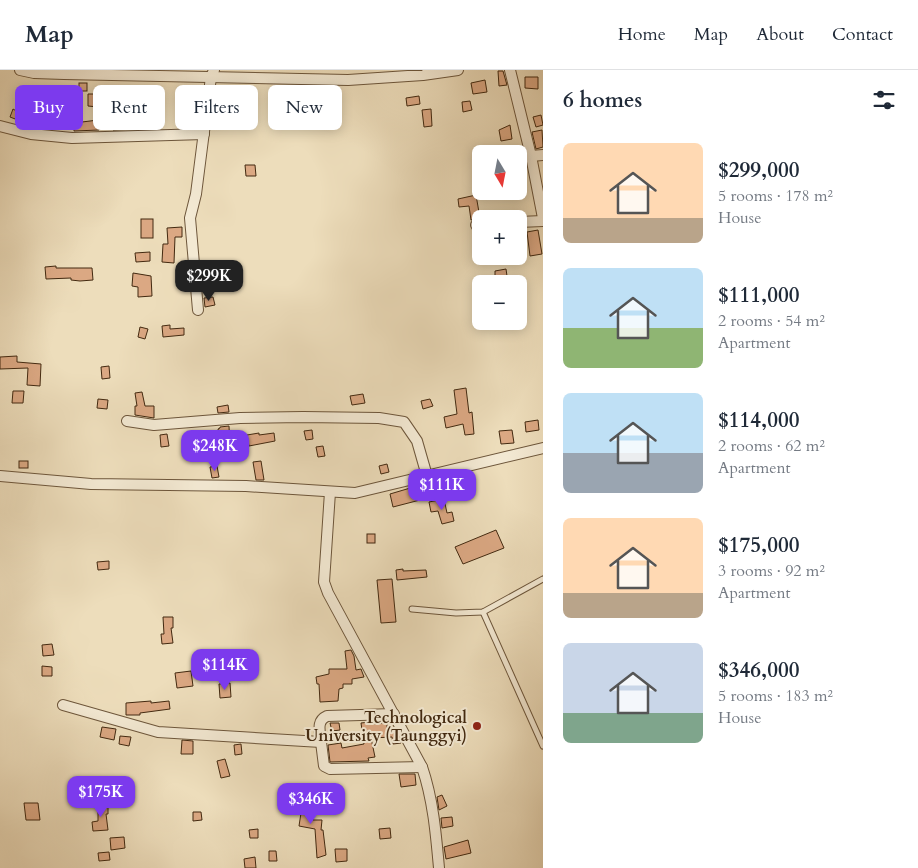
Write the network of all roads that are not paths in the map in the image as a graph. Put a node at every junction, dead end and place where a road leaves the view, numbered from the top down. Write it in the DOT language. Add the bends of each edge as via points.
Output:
graph roads {
  1 [pos="20,70"];
  2 [pos="458,70"];
  3 [pos="510,70"];
  4 [pos="65,72"];
  5 [pos="132,73"];
  6 [pos="424,73"];
  7 [pos="212,74"];
  8 [pos="0,126"];
  9 [pos="204,134"];
  10 [pos="543,155"];
  11 [pos="528,156"];
  12 [pos="531,156"];
  13 [pos="543,220"];
  14 [pos="527,221"];
  15 [pos="198,310"];
  16 [pos="127,421"];
  17 [pos="543,448"];
  18 [pos="0,476"];
  19 [pos="427,476"];
  20 [pos="330,492"];
  21 [pos="543,579"];
  22 [pos="412,609"];
  23 [pos="483,612"];
  24 [pos="63,705"];
  25 [pos="394,714"];
  26 [pos="321,742"];
  27 [pos="543,746"];
  28 [pos="422,767"];
  29 [pos="439,868"];
  1 -- 4 [label="street"];
  2 -- 6 [label="street"];
  3 -- 12 [label="street"];
  4 -- 5 [label="street"];
  5 -- 7 [label="street"];
  6 -- 7 [label="street" via="348,80"];
  7 -- 9 [label="street"];
  8 -- 9 [label="street" via="31,134 72,138"];
  9 -- 15 [label="street" via="190,218"];
  10 -- 12 [label="street"];
  11 -- 12 [label="street"];
  12 -- 13 [label="street"];
  13 -- 14 [label="street"];
  16 -- 19 [label="street" via="154,425 303,417 379,418 404,422 417,441"];
  17 -- 19 [label="street"];
  18 -- 20 [label="street" via="91,484 246,486"];
  19 -- 20 [label="street" via="355,493"];
  20 -- 25 [label="street" via="324,582"];
  21 -- 23 [label="lane"];
  22 -- 23 [label="lane"];
  23 -- 27 [label="lane"];
  24 -- 26 [label="street" via="158,732"];
  25 -- 26 [label="street" via="327,716 319,723"];
  25 -- 28 [label="street"];
  26 -- 28 [label="street" via="324,766 330,769"];
  28 -- 29 [label="street" via="430,794"];
}
